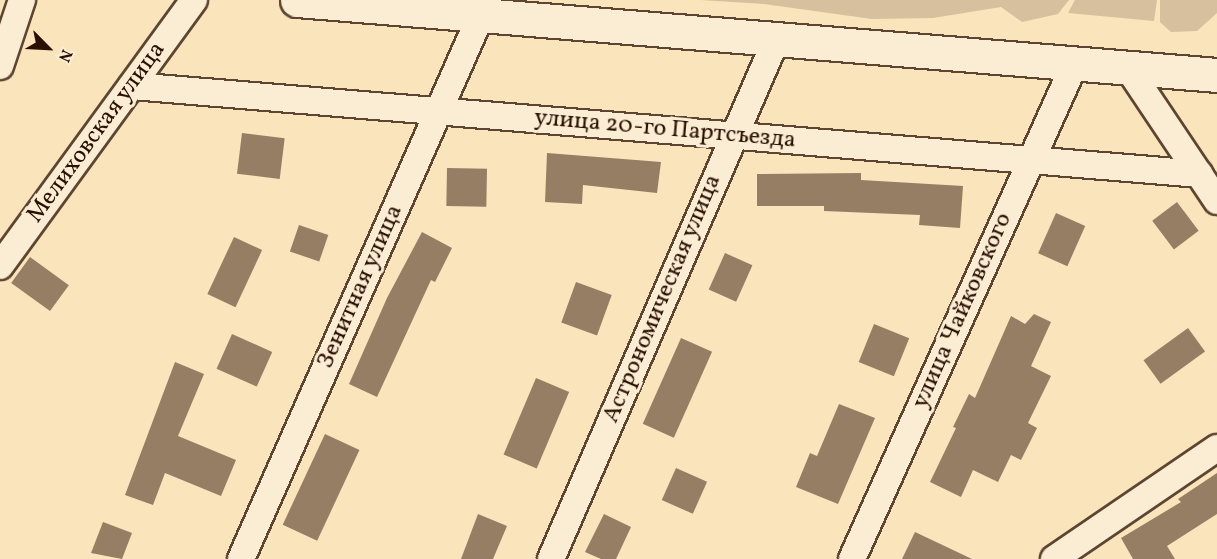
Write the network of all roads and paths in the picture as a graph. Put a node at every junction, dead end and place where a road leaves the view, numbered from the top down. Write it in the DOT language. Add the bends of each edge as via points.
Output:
graph roads {
  1 [pos="22,0"];
  2 [pos="194,0"];
  3 [pos="297,0"];
  4 [pos="481,15"];
  5 [pos="776,40"];
  6 [pos="1075,63"];
  7 [pos="0,66"];
  8 [pos="1128,68"];
  9 [pos="1217,75"];
  10 [pos="132,86"];
  11 [pos="439,111"];
  12 [pos="735,136"];
  13 [pos="1032,160"];
  14 [pos="1199,174"];
  15 [pos="1217,201"];
  16 [pos="0,266"];
  17 [pos="1217,448"];
  18 [pos="241,559"];
  19 [pos="551,559"];
  20 [pos="852,559"];
  21 [pos="1054,559"];
  1 -- 7 [label="street"];
  2 -- 10 [label="street, Мелиховская улица"];
  3 -- 4 [label="main road"];
  4 -- 5 [label="main road"];
  4 -- 11 [label="street, Зенитная улица"];
  5 -- 6 [label="main road"];
  5 -- 12 [label="street, Астрономическая улица"];
  6 -- 8 [label="main road"];
  6 -- 13 [label="street, улица Чайковского"];
  8 -- 9 [label="main road"];
  8 -- 14 [label="street"];
  10 -- 11 [label="street, улица 20-го Партсъезда"];
  10 -- 16 [label="street, Мелиховская улица"];
  11 -- 12 [label="street, улица 20-го Партсъезда"];
  11 -- 18 [label="street, Зенитная улица"];
  12 -- 13 [label="street, улица 20-го Партсъезда"];
  12 -- 19 [label="street, Астрономическая улица"];
  13 -- 14 [label="street, улица 20-го Партсъезда"];
  13 -- 20 [label="street, улица Чайковского"];
  14 -- 15 [label="street"];
  17 -- 21 [label="street"];
}
